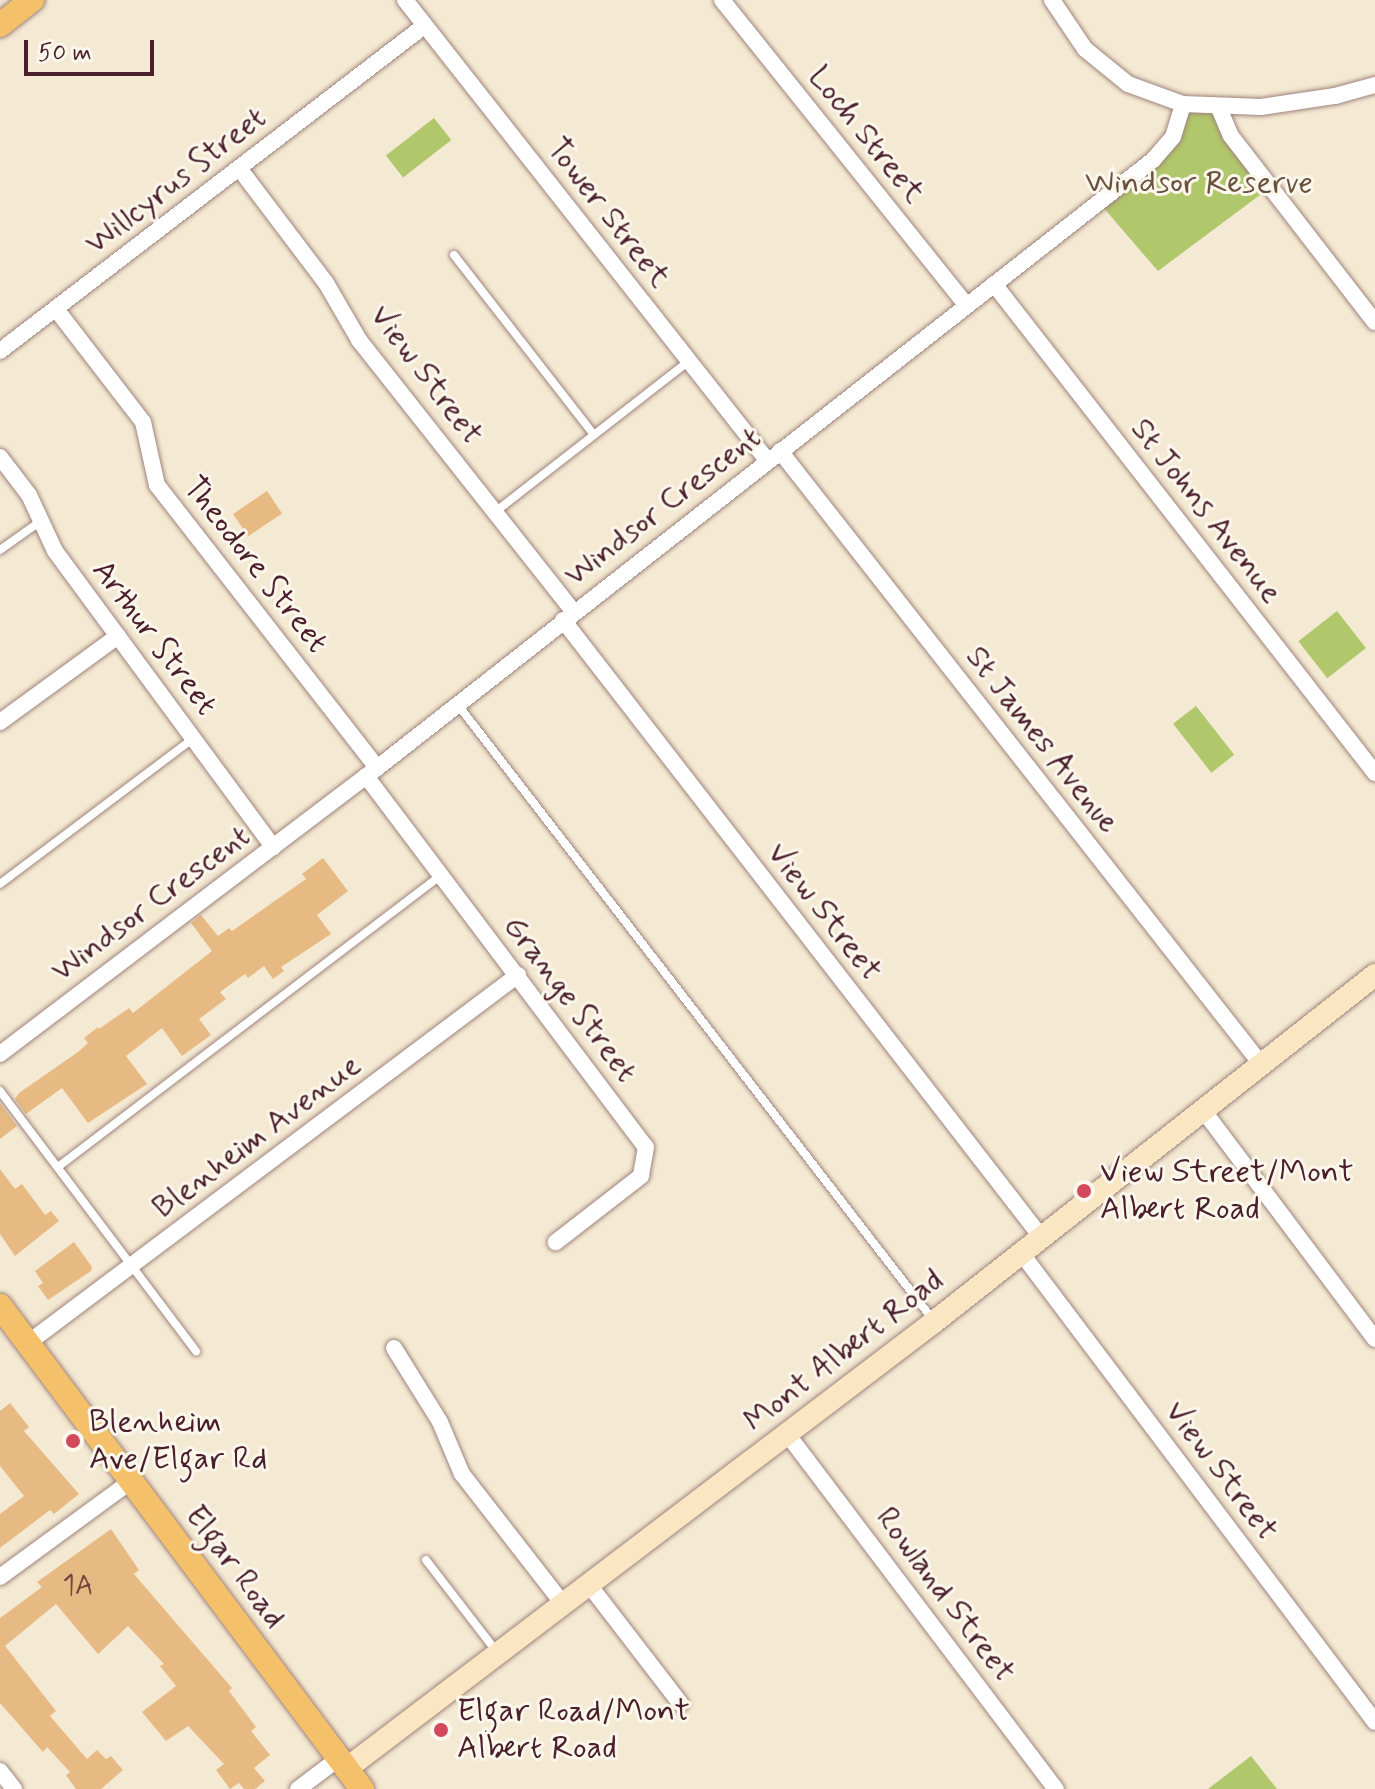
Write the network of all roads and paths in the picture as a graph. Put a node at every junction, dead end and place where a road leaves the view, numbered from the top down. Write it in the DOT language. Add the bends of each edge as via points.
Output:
graph roads {
  1 [pos="405,0"];
  2 [pos="722,0"];
  3 [pos="1052,0"];
  4 [pos="27,1"];
  5 [pos="0,25"];
  6 [pos="424,26"];
  7 [pos="1375,85"];
  8 [pos="1183,104"];
  9 [pos="1219,108"];
  10 [pos="239,168"];
  11 [pos="454,255"];
  12 [pos="994,284"];
  13 [pos="966,305"];
  14 [pos="56,309"];
  15 [pos="1375,322"];
  16 [pos="0,351"];
  17 [pos="689,361"];
  18 [pos="594,435"];
  19 [pos="773,456"];
  20 [pos="0,457"];
  21 [pos="495,512"];
  22 [pos="41,521"];
  23 [pos="0,550"];
  24 [pos="568,616"];
  25 [pos="118,636"];
  26 [pos="457,704"];
  27 [pos="0,722"];
  28 [pos="194,738"];
  29 [pos="371,772"];
  30 [pos="1375,773"];
  31 [pos="273,847"];
  32 [pos="442,874"];
  33 [pos="0,884"];
  34 [pos="518,975"];
  35 [pos="1375,975"];
  36 [pos="0,1054"];
  37 [pos="1261,1064"];
  38 [pos="0,1091"];
  39 [pos="1203,1110"];
  40 [pos="58,1167"];
  41 [pos="1042,1238"];
  42 [pos="556,1242"];
  43 [pos="1022,1254"];
  44 [pos="131,1267"];
  45 [pos="0,1306"];
  46 [pos="934,1322"];
  47 [pos="1375,1339"];
  48 [pos="28,1343"];
  49 [pos="394,1348"];
  50 [pos="196,1351"];
  51 [pos="788,1435"];
  52 [pos="131,1481"];
  53 [pos="426,1560"];
  54 [pos="0,1577"];
  55 [pos="590,1586"];
  56 [pos="564,1605"];
  57 [pos="499,1654"];
  58 [pos="680,1703"];
  59 [pos="1375,1722"];
  60 [pos="342,1764"];
  61 [pos="0,1771"];
  62 [pos="14,1789"];
  63 [pos="298,1789"];
  64 [pos="362,1789"];
  65 [pos="1056,1789"];
  1 -- 6 [label="street, Tower Street"];
  2 -- 13 [label="street, Loch Street"];
  3 -- 8 [label="street" via="1085,49 1128,84"];
  4 -- 5 [label="main road"];
  6 -- 10 [label="street, Willcyrus Street"];
  6 -- 17 [label="street, Tower Street"];
  7 -- 9 [label="street" via="1261,107"];
  8 -- 9 [label="street"];
  8 -- 12 [label="street, Windsor Crescent" via="1173,137 1153,160"];
  9 -- 15 [label="street" via="1231,136"];
  10 -- 14 [label="street, Willcyrus Street"];
  10 -- 21 [label="street, View Street" via="326,283 359,340"];
  11 -- 18 [label="lane"];
  12 -- 13 [label="street, Windsor Crescent"];
  12 -- 30 [label="street, St Johns Avenue"];
  13 -- 19 [label="street, Windsor Crescent"];
  14 -- 16 [label="street, Willcyrus Street"];
  14 -- 29 [label="street, Theodore Street" via="143,422 157,485"];
  17 -- 18 [label="lane"];
  17 -- 19 [label="street, Tower Street"];
  18 -- 21 [label="lane"];
  19 -- 24 [label="street, Windsor Crescent"];
  19 -- 37 [label="street, St James Avenue"];
  20 -- 22 [label="street, Arthur Street"];
  21 -- 24 [label="street, View Street"];
  22 -- 23 [label="lane"];
  22 -- 25 [label="street, Arthur Street" via="55,551"];
  24 -- 26 [label="street, Windsor Crescent"];
  24 -- 41 [label="street, View Street"];
  25 -- 27 [label="street"];
  25 -- 28 [label="street, Arthur Street"];
  26 -- 29 [label="street, Windsor Crescent"];
  26 -- 46 [label="lane"];
  28 -- 31 [label="street, Arthur Street"];
  28 -- 33 [label="lane"];
  29 -- 31 [label="street, Windsor Crescent"];
  29 -- 32 [label="street, Grange Street"];
  31 -- 36 [label="street, Windsor Crescent"];
  32 -- 34 [label="street, Grange Street"];
  32 -- 40 [label="lane"];
  34 -- 42 [label="street, Grange Street" via="646,1147 641,1176"];
  34 -- 44 [label="street, Blenheim Avenue"];
  35 -- 37 [label="main road, Mont Albert Road"];
  37 -- 39 [label="main road, Mont Albert Road"];
  38 -- 40 [label="lane"];
  39 -- 41 [label="main road, Mont Albert Road"];
  39 -- 47 [label="street"];
  40 -- 44 [label="lane"];
  41 -- 43 [label="main road, Mont Albert Road"];
  43 -- 46 [label="main road, Mont Albert Road"];
  43 -- 59 [label="street, View Street"];
  44 -- 48 [label="street, Blenheim Avenue"];
  44 -- 50 [label="lane"];
  45 -- 48 [label="main road, Elgar Road"];
  46 -- 51 [label="main road, Mont Albert Road"];
  48 -- 52 [label="main road, Elgar Road"];
  49 -- 56 [label="street" via="440,1422 462,1474"];
  51 -- 55 [label="main road, Mont Albert Road"];
  51 -- 65 [label="street, Rowland Street"];
  52 -- 54 [label="street"];
  52 -- 60 [label="main road, Elgar Road"];
  53 -- 57 [label="lane"];
  55 -- 56 [label="main road, Mont Albert Road"];
  55 -- 58 [label="street"];
  56 -- 57 [label="main road, Mont Albert Road"];
  57 -- 60 [label="main road, Mont Albert Road"];
  60 -- 63 [label="street, Mont Albert Road"];
  60 -- 64 [label="main road, Elgar Road"];
  61 -- 62 [label="street"];
}
